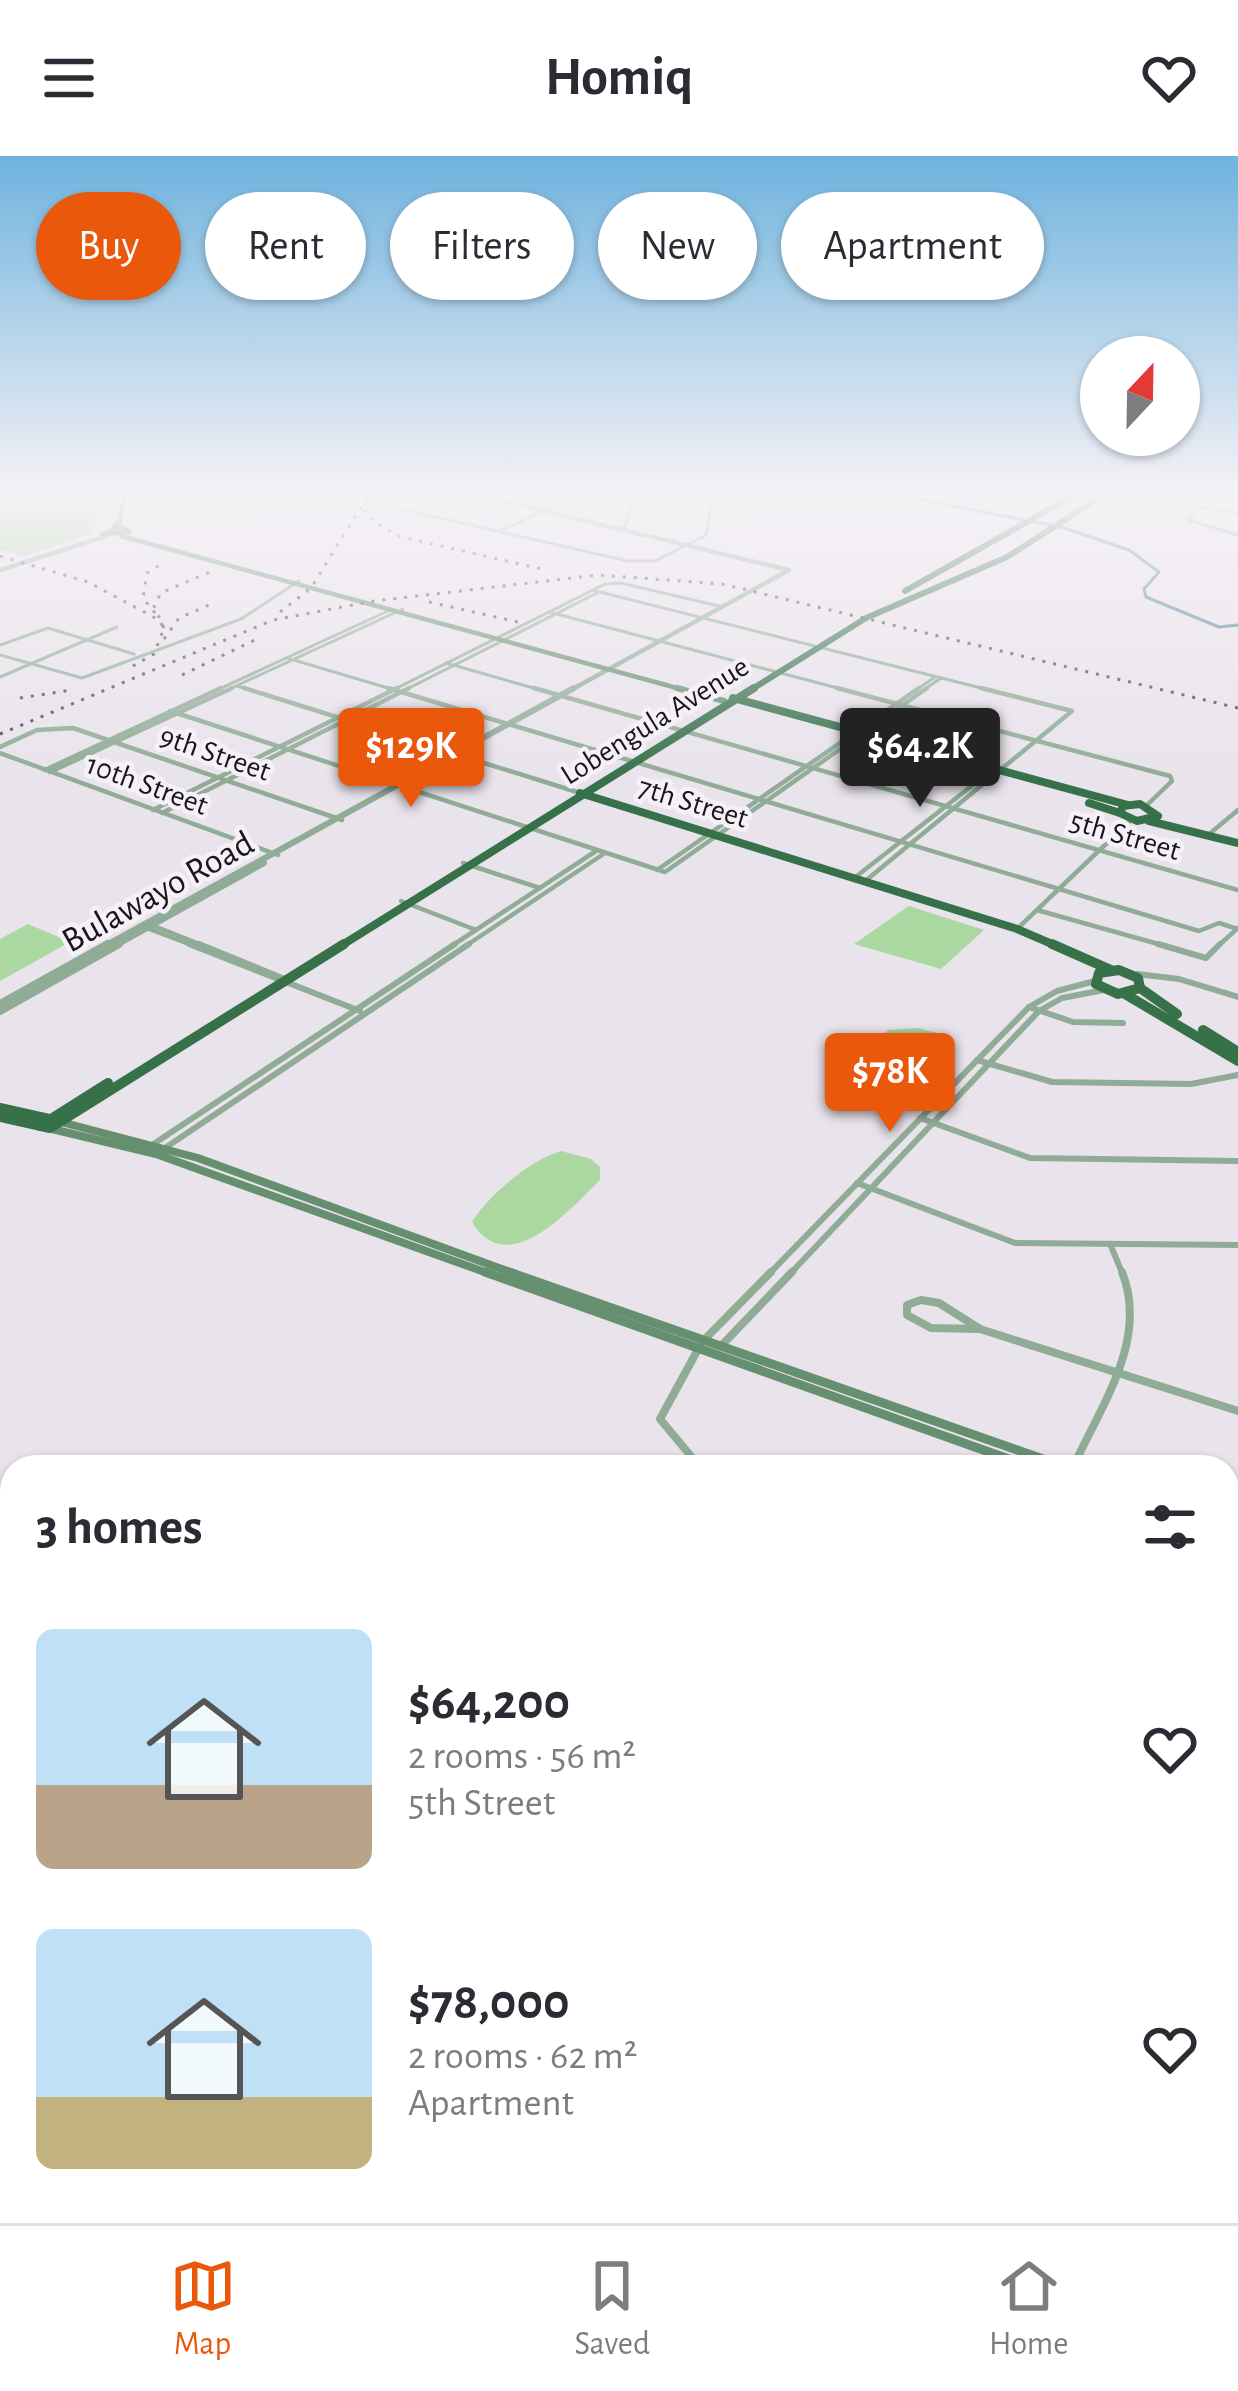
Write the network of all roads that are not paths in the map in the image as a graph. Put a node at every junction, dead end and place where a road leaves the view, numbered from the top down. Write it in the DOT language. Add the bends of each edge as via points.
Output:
graph roads {
  1 [pos="293,585"];
  2 [pos="311,585"];
  3 [pos="606,585"];
  4 [pos="622,585"];
  5 [pos="759,585"];
  6 [pos="920,585"];
  7 [pos="937,585"];
  8 [pos="596,591"];
  9 [pos="723,607"];
  10 [pos="397,609"];
  11 [pos="552,612"];
  12 [pos="706,616"];
  13 [pos="117,627"];
  14 [pos="501,638"];
  15 [pos="92,639"];
  16 [pos="661,641"];
  17 [pos="0,645"];
  18 [pos="817,646"];
  19 [pos="0,655"];
  20 [pos="137,655"];
  21 [pos="290,660"];
  22 [pos="33,664"];
  23 [pos="450,664"];
  24 [pos="612,668"];
  25 [pos="778,671"];
  26 [pos="0,677"];
  27 [pos="938,678"];
  28 [pos="235,685"];
  29 [pos="396,691"];
  30 [pos="561,696"];
  31 [pos="730,700"];
  32 [pos="901,704"];
  33 [pos="170,711"];
  34 [pos="179,714"];
  35 [pos="338,717"];
  36 [pos="346,719"];
  37 [pos="510,725"];
  38 [pos="681,730"];
  39 [pos="856,735"];
  40 [pos="1036,740"];
  41 [pos="113,741"];
  42 [pos="284,747"];
  43 [pos="1,752"];
  44 [pos="457,754"];
  45 [pos="631,761"];
  46 [pos="805,766"];
  47 [pos="814,769"];
  48 [pos="48,771"];
  49 [pos="996,771"];
  50 [pos="218,777"];
  51 [pos="226,780"];
  52 [pos="400,785"];
  53 [pos="579,793"];
  54 [pos="1090,799"];
  55 [pos="758,800"];
  56 [pos="766,802"];
  57 [pos="1128,805"];
  58 [pos="1146,806"];
  59 [pos="944,807"];
  60 [pos="954,809"];
  61 [pos="153,810"];
  62 [pos="1238,810"];
  63 [pos="162,813"];
  64 [pos="1120,813"];
  65 [pos="1153,818"];
  66 [pos="339,819"];
  67 [pos="1131,820"];
  68 [pos="527,826"];
  69 [pos="714,834"];
  70 [pos="1208,835"];
  71 [pos="900,842"];
  72 [pos="1238,843"];
  73 [pos="909,845"];
  74 [pos="1099,851"];
  75 [pos="601,852"];
  76 [pos="275,854"];
  77 [pos="466,864"];
  78 [pos="657,870"];
  79 [pos="858,880"];
  80 [pos="1059,889"];
  81 [pos="544,890"];
  82 [pos="1238,890"];
  83 [pos="404,903"];
  84 [pos="1037,910"];
  85 [pos="147,926"];
  86 [pos="1238,928"];
  87 [pos="1016,930"];
  88 [pos="482,932"];
  89 [pos="1111,970"];
  90 [pos="1095,978"];
  91 [pos="283,981"];
  92 [pos="1138,982"];
  93 [pos="1104,990"];
  94 [pos="1125,994"];
  95 [pos="1236,999"];
  96 [pos="1029,1007"];
  97 [pos="0,1008"];
  98 [pos="1040,1011"];
  99 [pos="362,1012"];
  100 [pos="1123,1023"];
  101 [pos="1237,1057"];
  102 [pos="977,1060"];
  103 [pos="989,1064"];
  104 [pos="1236,1075"];
  105 [pos="213,1105"];
  106 [pos="224,1109"];
  107 [pos="0,1112"];
  108 [pos="920,1118"];
  109 [pos="931,1123"];
  110 [pos="50,1124"];
  111 [pos="166,1147"];
  112 [pos="155,1149"];
  113 [pos="1238,1161"];
  114 [pos="857,1183"];
  115 [pos="868,1188"];
  116 [pos="1110,1244"];
  117 [pos="1238,1246"];
  118 [pos="786,1256"];
  119 [pos="800,1262"];
  120 [pos="980,1329"];
  121 [pos="701,1347"];
  122 [pos="719,1348"];
  123 [pos="1115,1372"];
  124 [pos="1238,1412"];
  125 [pos="690,1455"];
  126 [pos="998,1455"];
  127 [pos="1035,1455"];
  128 [pos="1076,1455"];
  1 -- 20 [label="street" via="241,619"];
  2 -- 10 [label="main road"];
  3 -- 8 [label="street"];
  4 -- 9 [label="street"];
  5 -- 9 [label="street, Bulawayo Road"];
  6 -- 18 [label="highway, Lobengula Avenue"];
  7 -- 18 [label="highway, Lobengula Avenue"];
  8 -- 11 [label="street"];
  8 -- 12 [label="street"];
  9 -- 12 [label="street, Bulawayo Road"];
  10 -- 14 [label="main road"];
  10 -- 21 [label="street"];
  11 -- 14 [label="street"];
  11 -- 16 [label="street"];
  12 -- 16 [label="street, Bulawayo Road"];
  12 -- 18 [label="street"];
  13 -- 15 [label="street"];
  14 -- 23 [label="street"];
  14 -- 24 [label="main road"];
  15 -- 17 [label="street" via="48,628"];
  15 -- 20 [label="street"];
  15 -- 22 [label="street"];
  16 -- 24 [label="street, Bulawayo Road"];
  16 -- 25 [label="street"];
  18 -- 25 [label="highway, Lobengula Avenue"];
  18 -- 27 [label="street"];
  19 -- 22 [label="street"];
  20 -- 22 [label="street" via="82,679"];
  21 -- 28 [label="street"];
  21 -- 29 [label="street"];
  22 -- 26 [label="street"];
  23 -- 29 [label="street"];
  23 -- 30 [label="street, 5th Street"];
  24 -- 30 [label="street, Bulawayo Road"];
  24 -- 31 [label="main road"];
  25 -- 31 [label="highway, Lobengula Avenue"];
  25 -- 32 [label="street"];
  27 -- 32 [label="street"];
  27 -- 40 [label="street" via="1072,711"];
  28 -- 33 [label="street"];
  28 -- 34 [label="street"];
  28 -- 35 [label="street, 7th Street"];
  29 -- 35 [label="street"];
  29 -- 36 [label="street"];
  29 -- 37 [label="street"];
  30 -- 37 [label="street, Bulawayo Road"];
  30 -- 38 [label="street, 5th Street"];
  31 -- 38 [label="highway, Lobengula Avenue"];
  31 -- 39 [label="highway"];
  32 -- 39 [label="street"];
  32 -- 40 [label="street"];
  33 -- 34 [label="street"];
  33 -- 41 [label="street"];
  34 -- 41 [label="street"];
  34 -- 42 [label="street"];
  35 -- 36 [label="street, 7th Street"];
  35 -- 42 [label="street"];
  36 -- 42 [label="street"];
  36 -- 44 [label="street, 7th Street"];
  37 -- 44 [label="street, Bulawayo Road"];
  37 -- 45 [label="street"];
  38 -- 45 [label="highway, Lobengula Avenue"];
  38 -- 46 [label="street, 5th Street"];
  39 -- 46 [label="street"];
  39 -- 47 [label="street"];
  39 -- 49 [label="highway"];
  40 -- 49 [label="street"];
  40 -- 58 [label="street" via="1167,774 1172,781"];
  41 -- 43 [label="street, 9th Street" via="73,728 38,730"];
  41 -- 48 [label="street"];
  41 -- 50 [label="street, 9th Street"];
  42 -- 50 [label="street"];
  42 -- 51 [label="street"];
  42 -- 52 [label="street"];
  43 -- 48 [label="street, 10th Street"];
  44 -- 52 [label="street, Bulawayo Road"];
  44 -- 53 [label="street, 7th Street"];
  45 -- 53 [label="highway, Lobengula Avenue"];
  45 -- 55 [label="street"];
  46 -- 47 [label="street, 5th Street"];
  46 -- 55 [label="street"];
  47 -- 56 [label="street"];
  47 -- 59 [label="street, 5th Street"];
  48 -- 61 [label="street, 10th Street"];
  49 -- 54 [label="highway"];
  49 -- 59 [label="street"];
  49 -- 60 [label="street"];
  50 -- 51 [label="street, 9th Street"];
  50 -- 61 [label="street"];
  51 -- 63 [label="street"];
  51 -- 66 [label="street, 9th Street"];
  52 -- 66 [label="street, Bulawayo Road"];
  52 -- 68 [label="street"];
  53 -- 68 [label="highway, Lobengula Avenue"];
  53 -- 69 [label="highway, 7th Street"];
  54 -- 57 [label="highway"];
  54 -- 64 [label="highway"];
  55 -- 56 [label="street"];
  55 -- 69 [label="street"];
  56 -- 69 [label="street"];
  56 -- 71 [label="street"];
  57 -- 58 [label="highway"];
  57 -- 64 [label="highway"];
  58 -- 65 [label="highway"];
  59 -- 60 [label="street, 5th Street"];
  59 -- 71 [label="street"];
  60 -- 73 [label="street"];
  60 -- 74 [label="street, 5th Street"];
  61 -- 63 [label="street, 10th Street"];
  62 -- 70 [label="street"];
  63 -- 76 [label="street, 10th Street"];
  64 -- 67 [label="highway"];
  65 -- 67 [label="highway"];
  65 -- 70 [label="highway"];
  66 -- 76 [label="street, Bulawayo Road"];
  67 -- 74 [label="street"];
  68 -- 75 [label="street"];
  68 -- 77 [label="highway, Lobengula Avenue"];
  69 -- 78 [label="street"];
  69 -- 78 [label="street"];
  69 -- 79 [label="highway, 7th Street"];
  70 -- 72 [label="highway"];
  71 -- 73 [label="street"];
  71 -- 79 [label="street"];
  73 -- 79 [label="street"];
  73 -- 80 [label="street"];
  74 -- 80 [label="street"];
  74 -- 82 [label="street, 5th Street"];
  75 -- 78 [label="street"];
  75 -- 81 [label="street"];
  76 -- 85 [label="street, Bulawayo Road"];
  77 -- 81 [label="street"];
  77 -- 83 [label="highway, Lobengula Avenue"];
  79 -- 87 [label="highway, 7th Street"];
  80 -- 84 [label="street"];
  80 -- 86 [label="street" via="1202,932 1219,923"];
  81 -- 88 [label="street"];
  83 -- 88 [label="street"];
  83 -- 91 [label="highway, Lobengula Avenue"];
  84 -- 86 [label="street" via="1202,958"];
  84 -- 87 [label="street"];
  85 -- 91 [label="street"];
  85 -- 97 [label="street, Bulawayo Road"];
  87 -- 89 [label="highway, 7th Street"];
  87 -- 90 [label="highway, 7th Street"];
  88 -- 99 [label="street"];
  89 -- 90 [label="highway"];
  89 -- 92 [label="highway, 7th Street"];
  90 -- 93 [label="highway, 7th Street"];
  90 -- 96 [label="street"];
  91 -- 99 [label="street"];
  91 -- 110 [label="highway, Lobengula Avenue"];
  92 -- 94 [label="highway"];
  92 -- 95 [label="street" via="1158,977"];
  92 -- 101 [label="highway"];
  93 -- 94 [label="highway"];
  93 -- 98 [label="street"];
  94 -- 101 [label="highway"];
  96 -- 98 [label="street"];
  96 -- 102 [label="street"];
  98 -- 100 [label="street" via="1081,1023"];
  98 -- 103 [label="street"];
  99 -- 105 [label="street"];
  99 -- 106 [label="street"];
  101 -- 104 [label="street" via="1227,1063"];
  102 -- 103 [label="street"];
  102 -- 108 [label="street"];
  103 -- 104 [label="street" via="1052,1082 1191,1084"];
  103 -- 109 [label="street"];
  105 -- 106 [label="street"];
  105 -- 112 [label="street"];
  106 -- 111 [label="street"];
  107 -- 110 [label="highway"];
  108 -- 109 [label="street"];
  108 -- 114 [label="street"];
  109 -- 113 [label="street" via="1030,1158"];
  109 -- 115 [label="street"];
  110 -- 112 [label="main road"];
  110 -- 112 [label="main road"];
  111 -- 112 [label="main road"];
  111 -- 121 [label="main road"];
  112 -- 121 [label="main road"];
  114 -- 115 [label="street"];
  114 -- 118 [label="street"];
  115 -- 116 [label="street" via="1015,1243"];
  115 -- 119 [label="street"];
  116 -- 117 [label="street"];
  116 -- 123 [label="street" via="1133,1308"];
  118 -- 119 [label="street"];
  118 -- 121 [label="street"];
  119 -- 122 [label="street"];
  120 -- 120 [label="street" via="939,1303 908,1305 919,1324"];
  120 -- 123 [label="street"];
  121 -- 122 [label="main road"];
  121 -- 125 [label="street" via="659,1419"];
  121 -- 126 [label="main road"];
  122 -- 127 [label="main road"];
  123 -- 124 [label="street"];
  123 -- 128 [label="street"];
}
